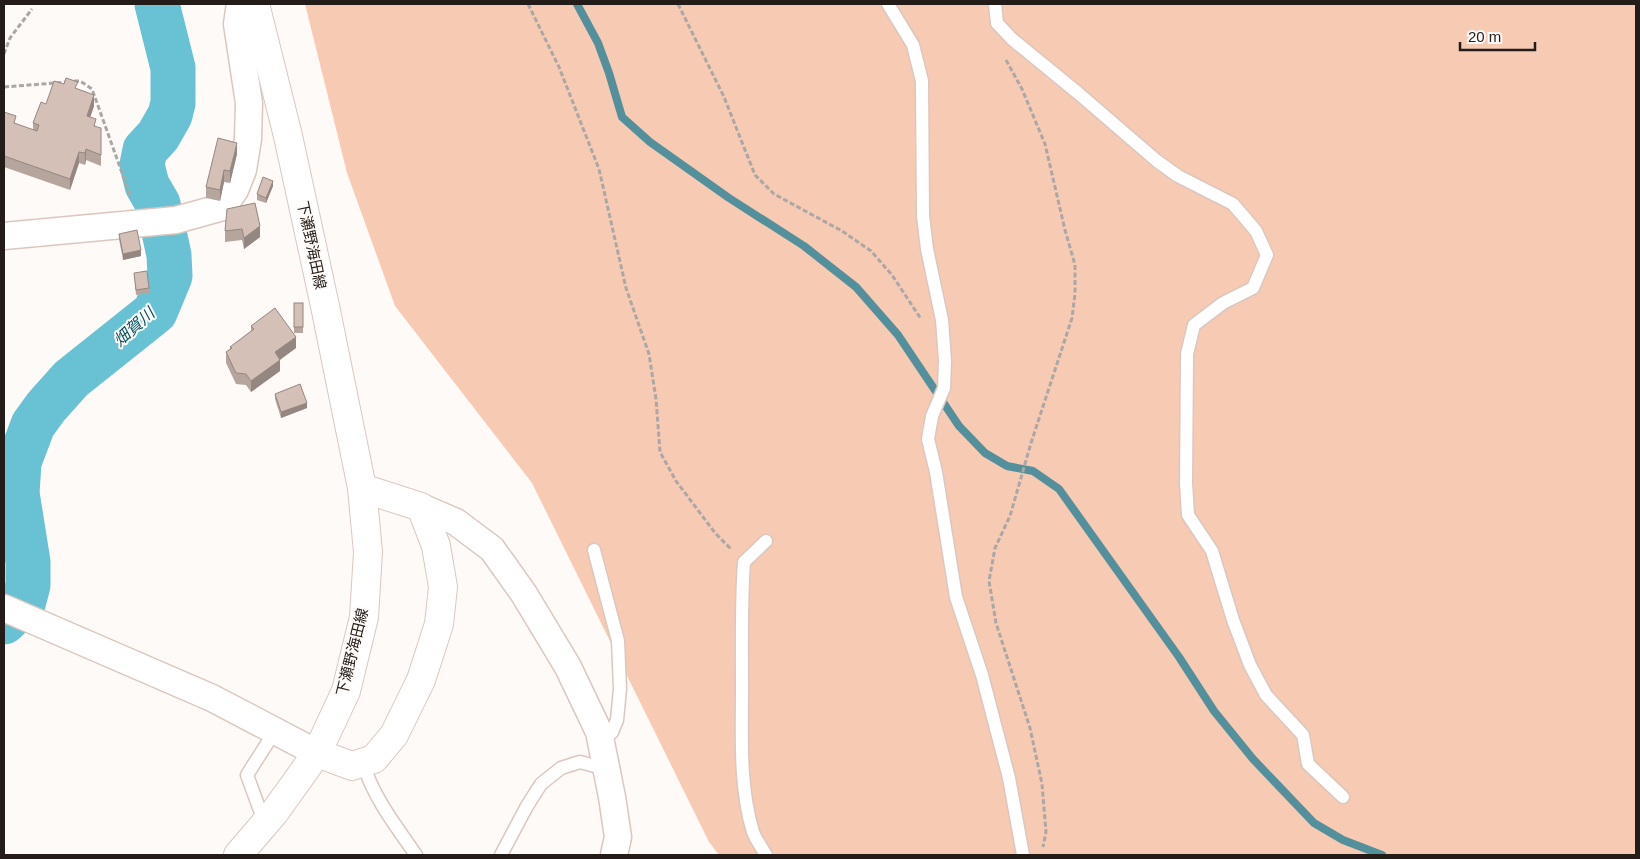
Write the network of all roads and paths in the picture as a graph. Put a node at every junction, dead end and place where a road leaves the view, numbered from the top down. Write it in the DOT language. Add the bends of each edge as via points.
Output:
graph roads {
  1 [pos="240,4"];
  2 [pos="254,4"];
  3 [pos="528,4"];
  4 [pos="678,4"];
  5 [pos="888,4"];
  6 [pos="995,4"];
  7 [pos="32,9"];
  8 [pos="997,23"];
  9 [pos="4,54"];
  10 [pos="4,87"];
  11 [pos="141,223"];
  12 [pos="4,236"];
  13 [pos="944,344"];
  14 [pos="362,488"];
  15 [pos="421,507"];
  16 [pos="766,541"];
  17 [pos="594,550"];
  18 [pos="744,562"];
  19 [pos="4,608"];
  20 [pos="275,731"];
  21 [pos="601,744"];
  22 [pos="317,753"];
  23 [pos="363,763"];
  24 [pos="606,769"];
  25 [pos="1344,797"];
  26 [pos="265,824"];
  27 [pos="238,855"];
  28 [pos="416,855"];
  29 [pos="501,855"];
  30 [pos="614,855"];
  31 [pos="766,855"];
  32 [pos="1023,855"];
  33 [pos="1041,855"];
  1 -- 11 [label="street" via="237,24 248,102 248,139 243,170 235,190 222,207 176,220"];
  2 -- 14 [label="main road, 下瀬野海田線" via="326,306"];
  3 -- 18 [label="path" via="559,67 599,169 626,288 649,354 660,452 676,481 715,533"];
  4 -- 13 [label="path" via="724,97 755,175 774,194 842,231 871,251 892,275 928,330"];
  5 -- 13 [label="lane" via="913,45 922,81 923,216"];
  6 -- 8 [label="lane"];
  7 -- 9 [label="path" via="10,38"];
  8 -- 25 [label="lane" via="1157,161 1178,176 1233,204 1256,231 1267,254 1253,288 1223,303 1194,325 1187,354 1188,514 1212,551 1246,656 1266,695 1303,735 1308,764"];
  8 -- 33 [label="path" via="1006,60 1022,88 1045,144 1075,265 1072,318 1010,516 995,548 989,581 996,623 1030,728 1042,784 1046,832"];
  10 -- 11 [label="path" via="80,81 92,89"];
  11 -- 12 [label="street"];
  13 -- 32 [label="lane" via="944,388 932,416 928,439 956,596 982,675 1009,778"];
  14 -- 15 [label="main road"];
  14 -- 22 [label="main road, 下瀬野海田線" via="368,552 364,617 346,691"];
  15 -- 21 [label="street" via="456,522 492,549 524,594 568,667 599,732"];
  15 -- 23 [label="main road" via="436,546 443,587 439,624 421,680 394,735 374,759"];
  16 -- 18 [label="lane"];
  17 -- 21 [label="lane" via="618,641 620,689 617,720"];
  18 -- 31 [label="lane" via="743,768 754,833"];
  19 -- 20 [label="street" via="212,698"];
  20 -- 22 [label="street"];
  20 -- 26 [label="lane" via="246,775"];
  21 -- 24 [label="street"];
  22 -- 23 [label="main road" via="352,766"];
  22 -- 26 [label="main road, 下瀬野海田線"];
  23 -- 28 [label="lane" via="382,806"];
  24 -- 29 [label="lane" via="580,762 561,768 541,784"];
  24 -- 30 [label="street" via="618,836"];
  26 -- 27 [label="main road, 下瀬野海田線"];
}
